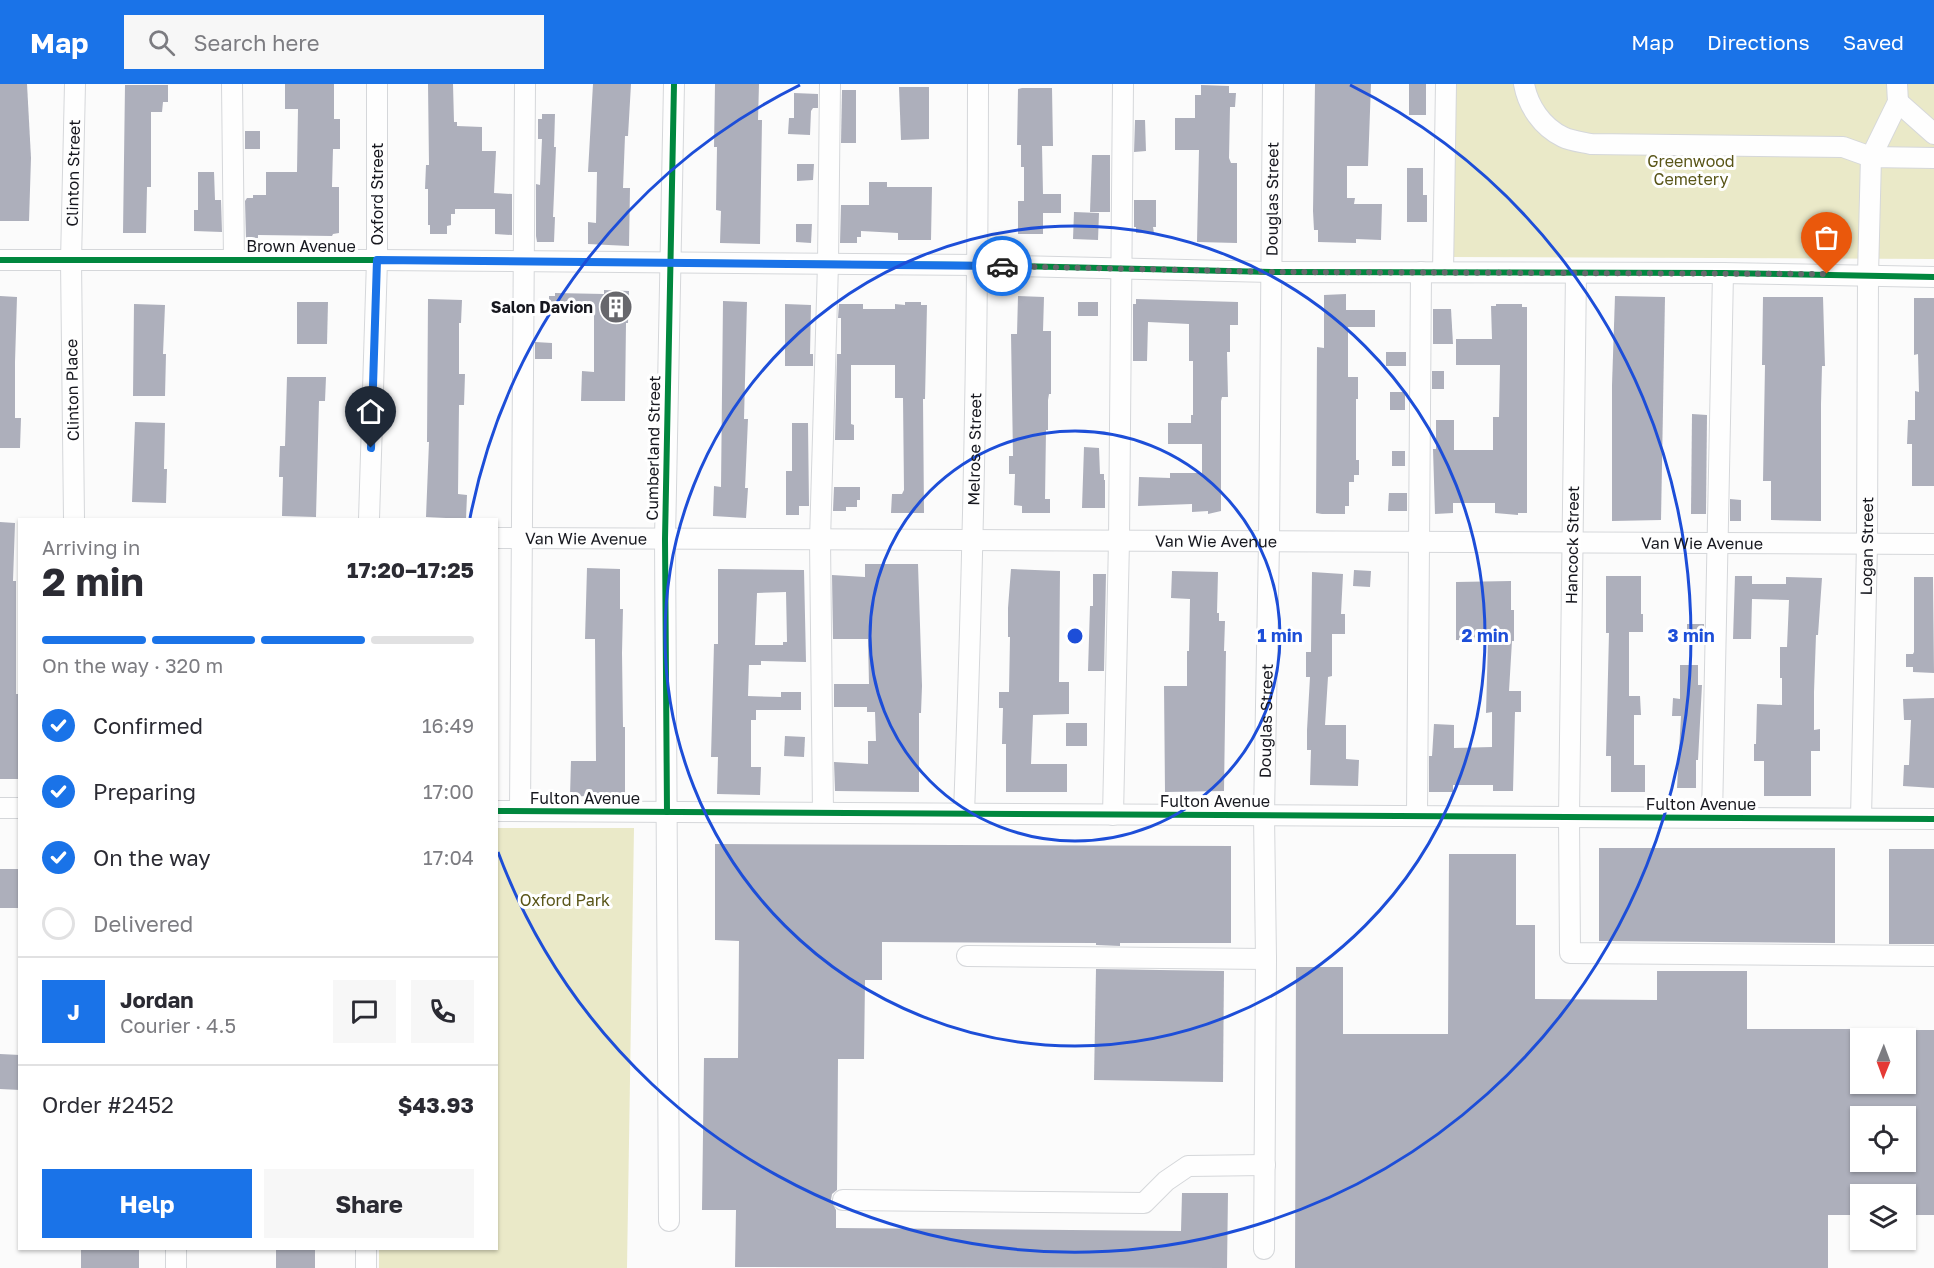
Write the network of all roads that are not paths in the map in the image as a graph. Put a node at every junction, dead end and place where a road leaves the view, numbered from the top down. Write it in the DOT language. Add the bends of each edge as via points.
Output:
graph roads {
  1 [pos="75,84"];
  2 [pos="232,84"];
  3 [pos="377,84"];
  4 [pos="525,84"];
  5 [pos="674,84"];
  6 [pos="830,84"];
  7 [pos="978,84"];
  8 [pos="1123,84"];
  9 [pos="1273,84"];
  10 [pos="1446,84"];
  11 [pos="1524,84"];
  12 [pos="1898,93"];
  13 [pos="1934,134"];
  14 [pos="1871,157"];
  15 [pos="1934,158"];
  16 [pos="0,260"];
  17 [pos="234,260"];
  18 [pos="377,260"];
  19 [pos="70,261"];
  20 [pos="523,261"];
  21 [pos="671,263"];
  22 [pos="828,264"];
  23 [pos="977,265"];
  24 [pos="1121,269"];
  25 [pos="1271,272"];
  26 [pos="1421,272"];
  27 [pos="1443,272"];
  28 [pos="1576,273"];
  29 [pos="1724,273"];
  30 [pos="1868,275"];
  31 [pos="1934,277"];
  32 [pos="74,518"];
  33 [pos="369,518"];
  34 [pos="498,538"];
  35 [pos="522,538"];
  36 [pos="665,539"];
  37 [pos="820,540"];
  38 [pos="974,540"];
  39 [pos="1119,541"];
  40 [pos="1269,542"];
  41 [pos="1420,542"];
  42 [pos="1572,543"];
  43 [pos="1718,544"];
  44 [pos="1867,544"];
  45 [pos="1934,544"];
  46 [pos="0,808"];
  47 [pos="18,808"];
  48 [pos="498,811"];
  49 [pos="520,811"];
  50 [pos="667,812"];
  51 [pos="822,812"];
  52 [pos="964,813"];
  53 [pos="1113,815"];
  54 [pos="1264,815"];
  55 [pos="1417,816"];
  56 [pos="1569,817"];
  57 [pos="1712,817"];
  58 [pos="1861,818"];
  59 [pos="1934,819"];
  60 [pos="967,956"];
  61 [pos="1934,956"];
  62 [pos="1266,959"];
  63 [pos="1265,1166"];
  64 [pos="843,1200"];
  65 [pos="669,1221"];
  66 [pos="1264,1249"];
  67 [pos="176,1250"];
  68 [pos="366,1250"];
  69 [pos="176,1268"];
  70 [pos="366,1268"];
  1 -- 19 [label="street, Clinton Street"];
  2 -- 17 [label="street"];
  3 -- 18 [label="street, Oxford Street"];
  4 -- 20 [label="street"];
  5 -- 21 [label="street, Cumberland Street"];
  6 -- 22 [label="street"];
  7 -- 23 [label="street, Melrose Street"];
  8 -- 24 [label="street"];
  9 -- 25 [label="street, Douglas Street"];
  10 -- 27 [label="street"];
  11 -- 14 [label="street" via="1526,97 1540,121 1563,137 1591,144 1843,147"];
  12 -- 13 [label="street"];
  12 -- 14 [label="street"];
  14 -- 15 [label="street"];
  14 -- 30 [label="street, Logan Street"];
  16 -- 19 [label="street, Brown Avenue"];
  17 -- 18 [label="street, Brown Avenue"];
  17 -- 19 [label="street, Brown Avenue"];
  18 -- 20 [label="street, Brown Avenue"];
  18 -- 33 [label="street, Oxford Street"];
  19 -- 32 [label="street, Clinton Place"];
  20 -- 21 [label="street, Brown Avenue"];
  20 -- 35 [label="street"];
  21 -- 22 [label="street, Brown Avenue"];
  21 -- 36 [label="street, Cumberland Street"];
  22 -- 23 [label="street, Brown Avenue"];
  22 -- 37 [label="street"];
  23 -- 24 [label="street, Brown Avenue"];
  23 -- 38 [label="street, Melrose Street"];
  24 -- 25 [label="street, Brown Avenue"];
  24 -- 39 [label="street"];
  25 -- 26 [label="street, Brown Avenue"];
  25 -- 40 [label="street, Douglas Street"];
  26 -- 27 [label="street, Brown Avenue"];
  26 -- 41 [label="street"];
  27 -- 28 [label="street, Brown Avenue"];
  28 -- 29 [label="street, Brown Avenue"];
  28 -- 42 [label="street, Hancock Street"];
  29 -- 30 [label="street, Brown Avenue"];
  29 -- 43 [label="street"];
  30 -- 31 [label="street, Brown Avenue"];
  30 -- 44 [label="street, Logan Street"];
  34 -- 35 [label="street, Van Wie Avenue"];
  35 -- 36 [label="street, Van Wie Avenue"];
  35 -- 49 [label="street"];
  36 -- 37 [label="street, Van Wie Avenue"];
  36 -- 50 [label="street, Cumberland Street"];
  37 -- 38 [label="street, Van Wie Avenue"];
  37 -- 51 [label="street"];
  38 -- 39 [label="street, Van Wie Avenue"];
  38 -- 52 [label="street, Melrose Street"];
  39 -- 40 [label="street, Van Wie Avenue"];
  39 -- 53 [label="street"];
  40 -- 41 [label="street, Van Wie Avenue"];
  40 -- 54 [label="street, Douglas Street"];
  41 -- 42 [label="street, Van Wie Avenue"];
  41 -- 55 [label="street"];
  42 -- 43 [label="street, Van Wie Avenue"];
  42 -- 56 [label="street, Hancock Street"];
  43 -- 44 [label="street, Van Wie Avenue"];
  43 -- 57 [label="street"];
  44 -- 45 [label="street, Van Wie Avenue"];
  44 -- 58 [label="street, Logan Street"];
  46 -- 47 [label="street"];
  48 -- 49 [label="street, Fulton Avenue"];
  49 -- 50 [label="street, Fulton Avenue"];
  50 -- 51 [label="street, Fulton Avenue"];
  50 -- 65 [label="street, Cumberland Street"];
  51 -- 52 [label="street, Fulton Avenue"];
  52 -- 53 [label="street, Fulton Avenue"];
  53 -- 54 [label="street, Fulton Avenue"];
  54 -- 55 [label="street, Fulton Avenue"];
  54 -- 62 [label="street, Douglas Street"];
  55 -- 56 [label="street, Fulton Avenue"];
  56 -- 57 [label="street, Fulton Avenue"];
  56 -- 61 [label="street, Hancock Street" via="1570,953"];
  57 -- 58 [label="street, Fulton Avenue"];
  58 -- 59 [label="street, Fulton Avenue"];
  60 -- 62 [label="street"];
  62 -- 63 [label="street, Douglas Street"];
  63 -- 64 [label="street" via="1188,1166 1166,1180 1144,1203"];
  63 -- 66 [label="street, Douglas Street"];
  67 -- 69 [label="street"];
  68 -- 70 [label="street"];
}
